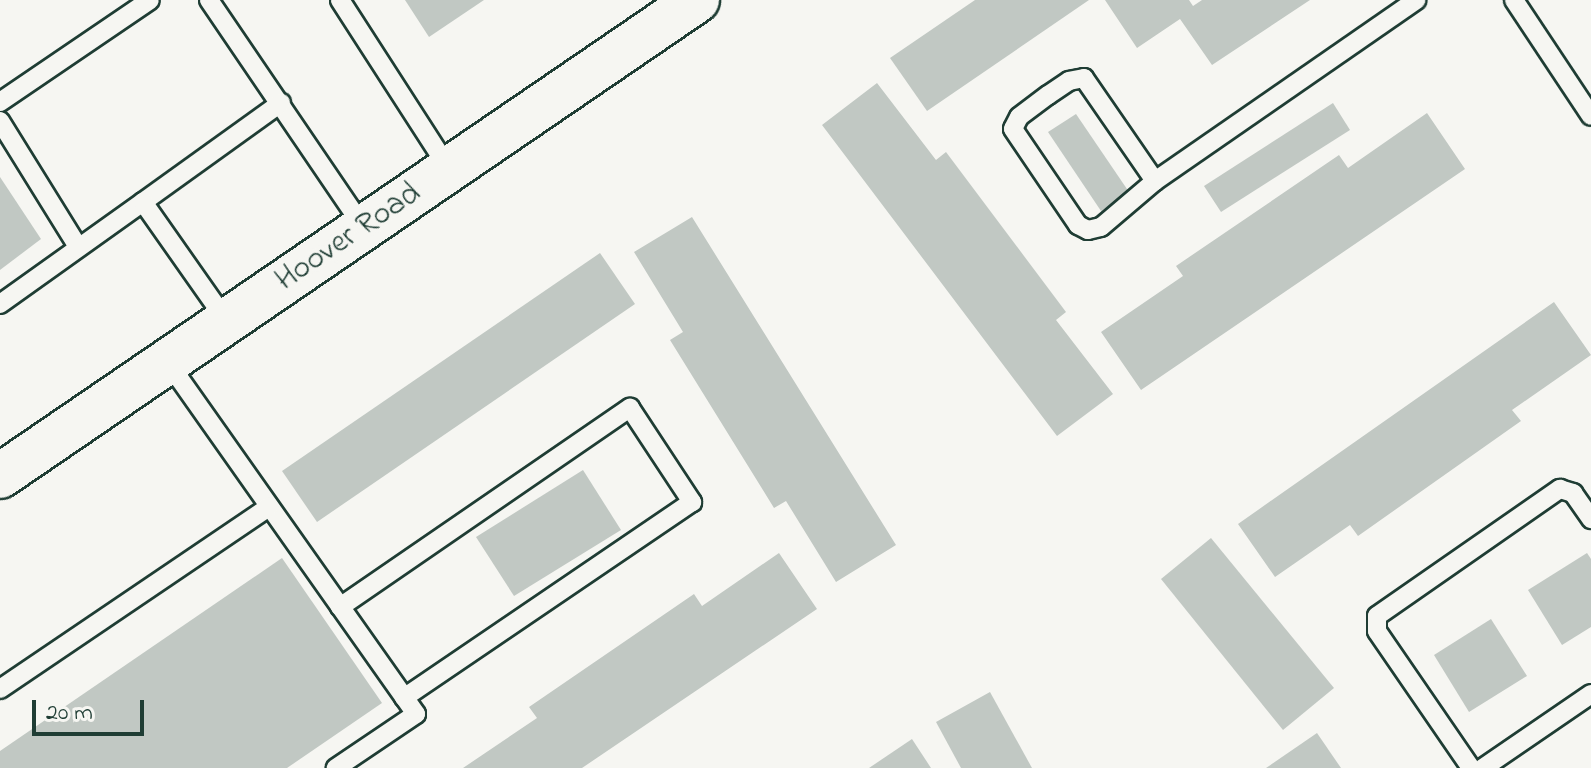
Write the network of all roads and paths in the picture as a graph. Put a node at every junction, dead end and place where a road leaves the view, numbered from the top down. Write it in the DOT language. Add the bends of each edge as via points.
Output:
graph roads {
  1 [pos="150,0"];
  2 [pos="209,0"];
  3 [pos="340,0"];
  4 [pos="697,0"];
  5 [pos="1416,0"];
  6 [pos="1514,0"];
  7 [pos="0,102"];
  8 [pos="281,103"];
  9 [pos="1591,116"];
  10 [pos="0,121"];
  11 [pos="450,170"];
  12 [pos="1155,181"];
  13 [pos="143,202"];
  14 [pos="364,228"];
  15 [pos="78,247"];
  16 [pos="0,304"];
  17 [pos="226,320"];
  18 [pos="167,361"];
  19 [pos="0,476"];
  20 [pos="269,507"];
  21 [pos="1591,519"];
  22 [pos="340,607"];
  23 [pos="0,689"];
  24 [pos="1591,694"];
  25 [pos="404,698"];
  26 [pos="336,768"];
  27 [pos="1471,768"];
  28 [pos="1483,768"];
  1 -- 7 [label="lane"];
  2 -- 8 [label="lane"];
  3 -- 11 [label="lane"];
  4 -- 11 [label="main road, Hoover Road"];
  5 -- 12 [label="lane"];
  6 -- 9 [label="lane"];
  8 -- 13 [label="lane"];
  8 -- 14 [label="lane"];
  10 -- 15 [label="lane"];
  11 -- 14 [label="main road, Hoover Road"];
  12 -- 12 [label="lane" via="1101,227 1088,230 1078,225 1013,129 1019,117 1048,95 1084,78"];
  13 -- 15 [label="lane"];
  13 -- 17 [label="lane"];
  14 -- 17 [label="main road, Hoover Road"];
  15 -- 16 [label="lane"];
  17 -- 18 [label="main road, Hoover Road"];
  18 -- 19 [label="main road, Hoover Road"];
  18 -- 20 [label="lane"];
  20 -- 22 [label="lane"];
  20 -- 23 [label="lane"];
  21 -- 27 [label="lane" via="1573,493 1560,489 1377,616 1377,631"];
  22 -- 25 [label="lane"];
  22 -- 25 [label="lane" via="630,408 692,502"];
  24 -- 28 [label="lane"];
  25 -- 26 [label="lane" via="416,714"];
}
